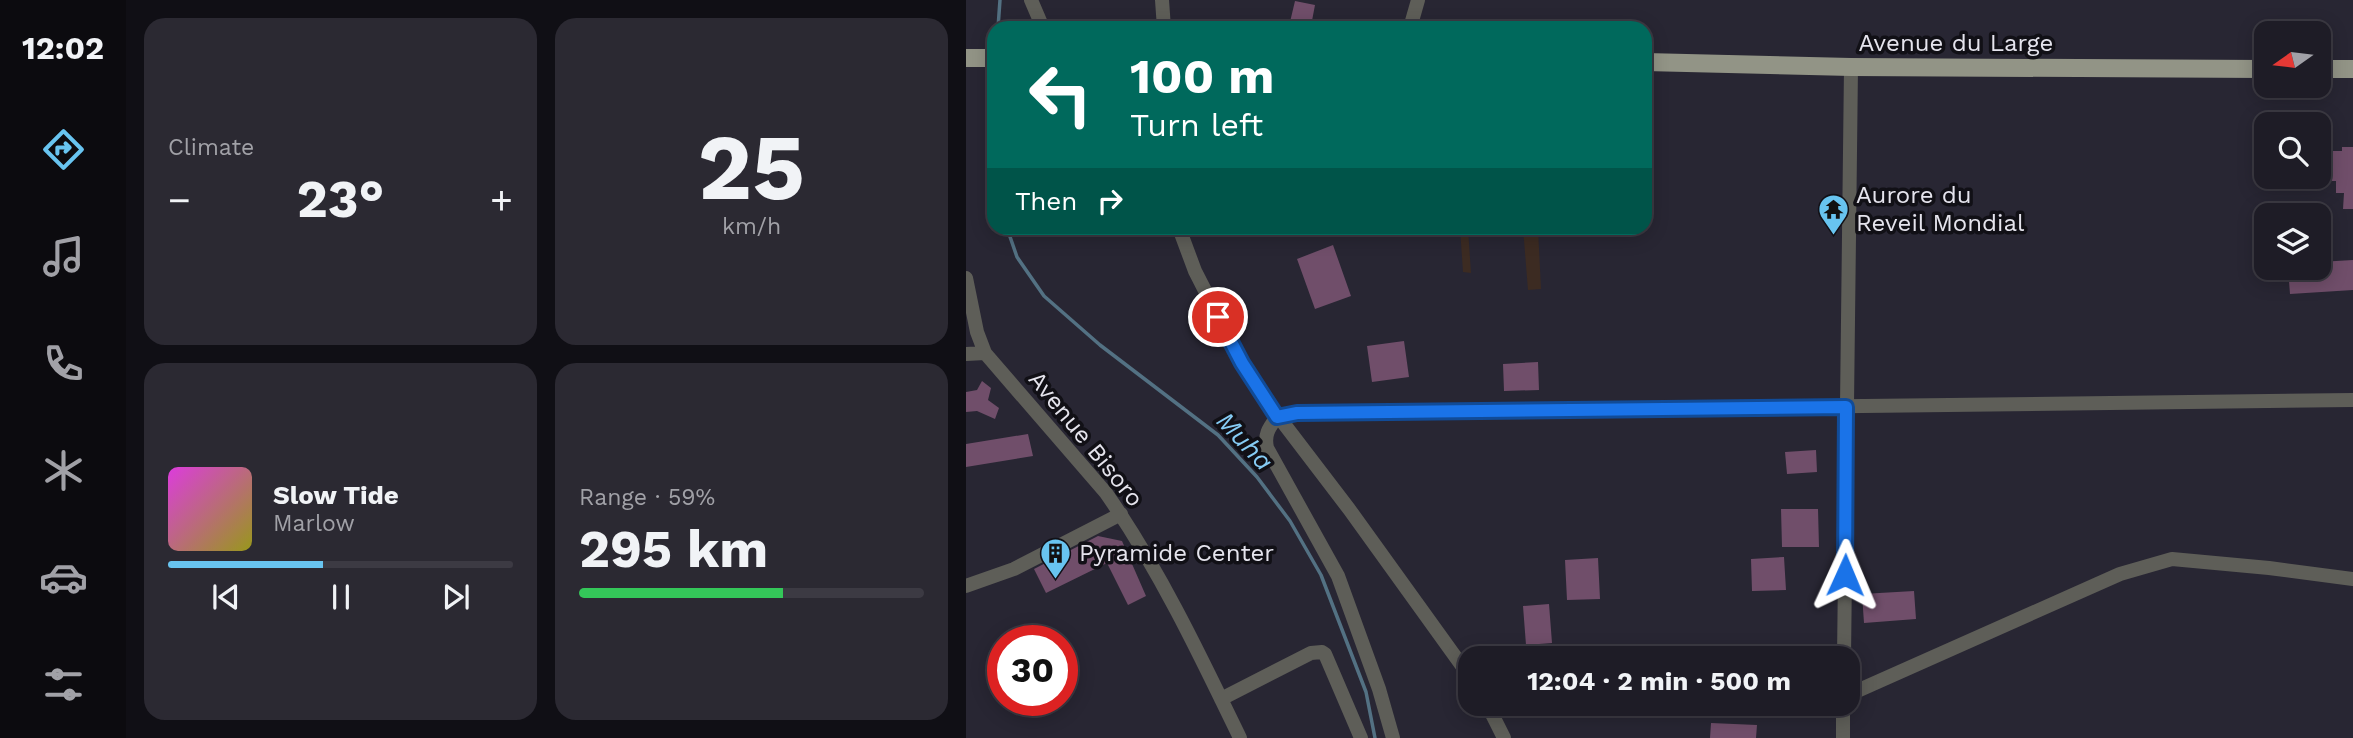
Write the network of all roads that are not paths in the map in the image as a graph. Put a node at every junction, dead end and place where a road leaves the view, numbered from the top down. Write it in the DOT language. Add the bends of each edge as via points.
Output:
graph roads {
  1 [pos="1031,0"];
  2 [pos="1162,0"];
  3 [pos="1418,0"];
  4 [pos="1040,21"];
  5 [pos="1164,21"];
  6 [pos="1412,21"];
  7 [pos="1652,62"];
  8 [pos="1851,67"];
  9 [pos="2254,69"];
  10 [pos="2331,69"];
  11 [pos="2353,69"];
  12 [pos="1182,235"];
  13 [pos="966,278"];
  14 [pos="966,354"];
  15 [pos="985,354"];
  16 [pos="2353,400"];
  17 [pos="1846,407"];
  18 [pos="1277,417"];
  19 [pos="1121,514"];
  20 [pos="2353,579"];
  21 [pos="966,586"];
  22 [pos="1844,646"];
  23 [pos="1458,660"];
  24 [pos="1860,690"];
  25 [pos="1221,699"];
  26 [pos="1493,716"];
  27 [pos="1843,716"];
  28 [pos="1240,738"];
  29 [pos="1361,738"];
  30 [pos="1393,738"];
  31 [pos="1504,738"];
  32 [pos="1843,738"];
  1 -- 4 [label="street"];
  2 -- 5 [label="street"];
  3 -- 6 [label="street"];
  7 -- 8 [label="main road, Avenue du Large"];
  8 -- 9 [label="main road, Avenue du Large"];
  8 -- 17 [label="street"];
  10 -- 11 [label="main road"];
  12 -- 18 [label="street" via="1236,351"];
  13 -- 15 [label="street, Avenue Bisoro"];
  14 -- 15 [label="street"];
  15 -- 19 [label="street, Avenue Bisoro"];
  16 -- 17 [label="street"];
  17 -- 18 [label="street" via="1297,413"];
  17 -- 22 [label="street"];
  18 -- 23 [label="street"];
  18 -- 30 [label="street" via="1268,429 1266,448 1338,576"];
  19 -- 21 [label="street" via="1014,569"];
  19 -- 25 [label="street, Avenue Bisoro"];
  20 -- 24 [label="street" via="2177,559 2151,564"];
  25 -- 28 [label="street, Avenue Bisoro"];
  25 -- 29 [label="street" via="1311,653 1322,652"];
  26 -- 31 [label="street"];
  27 -- 32 [label="street"];
}
